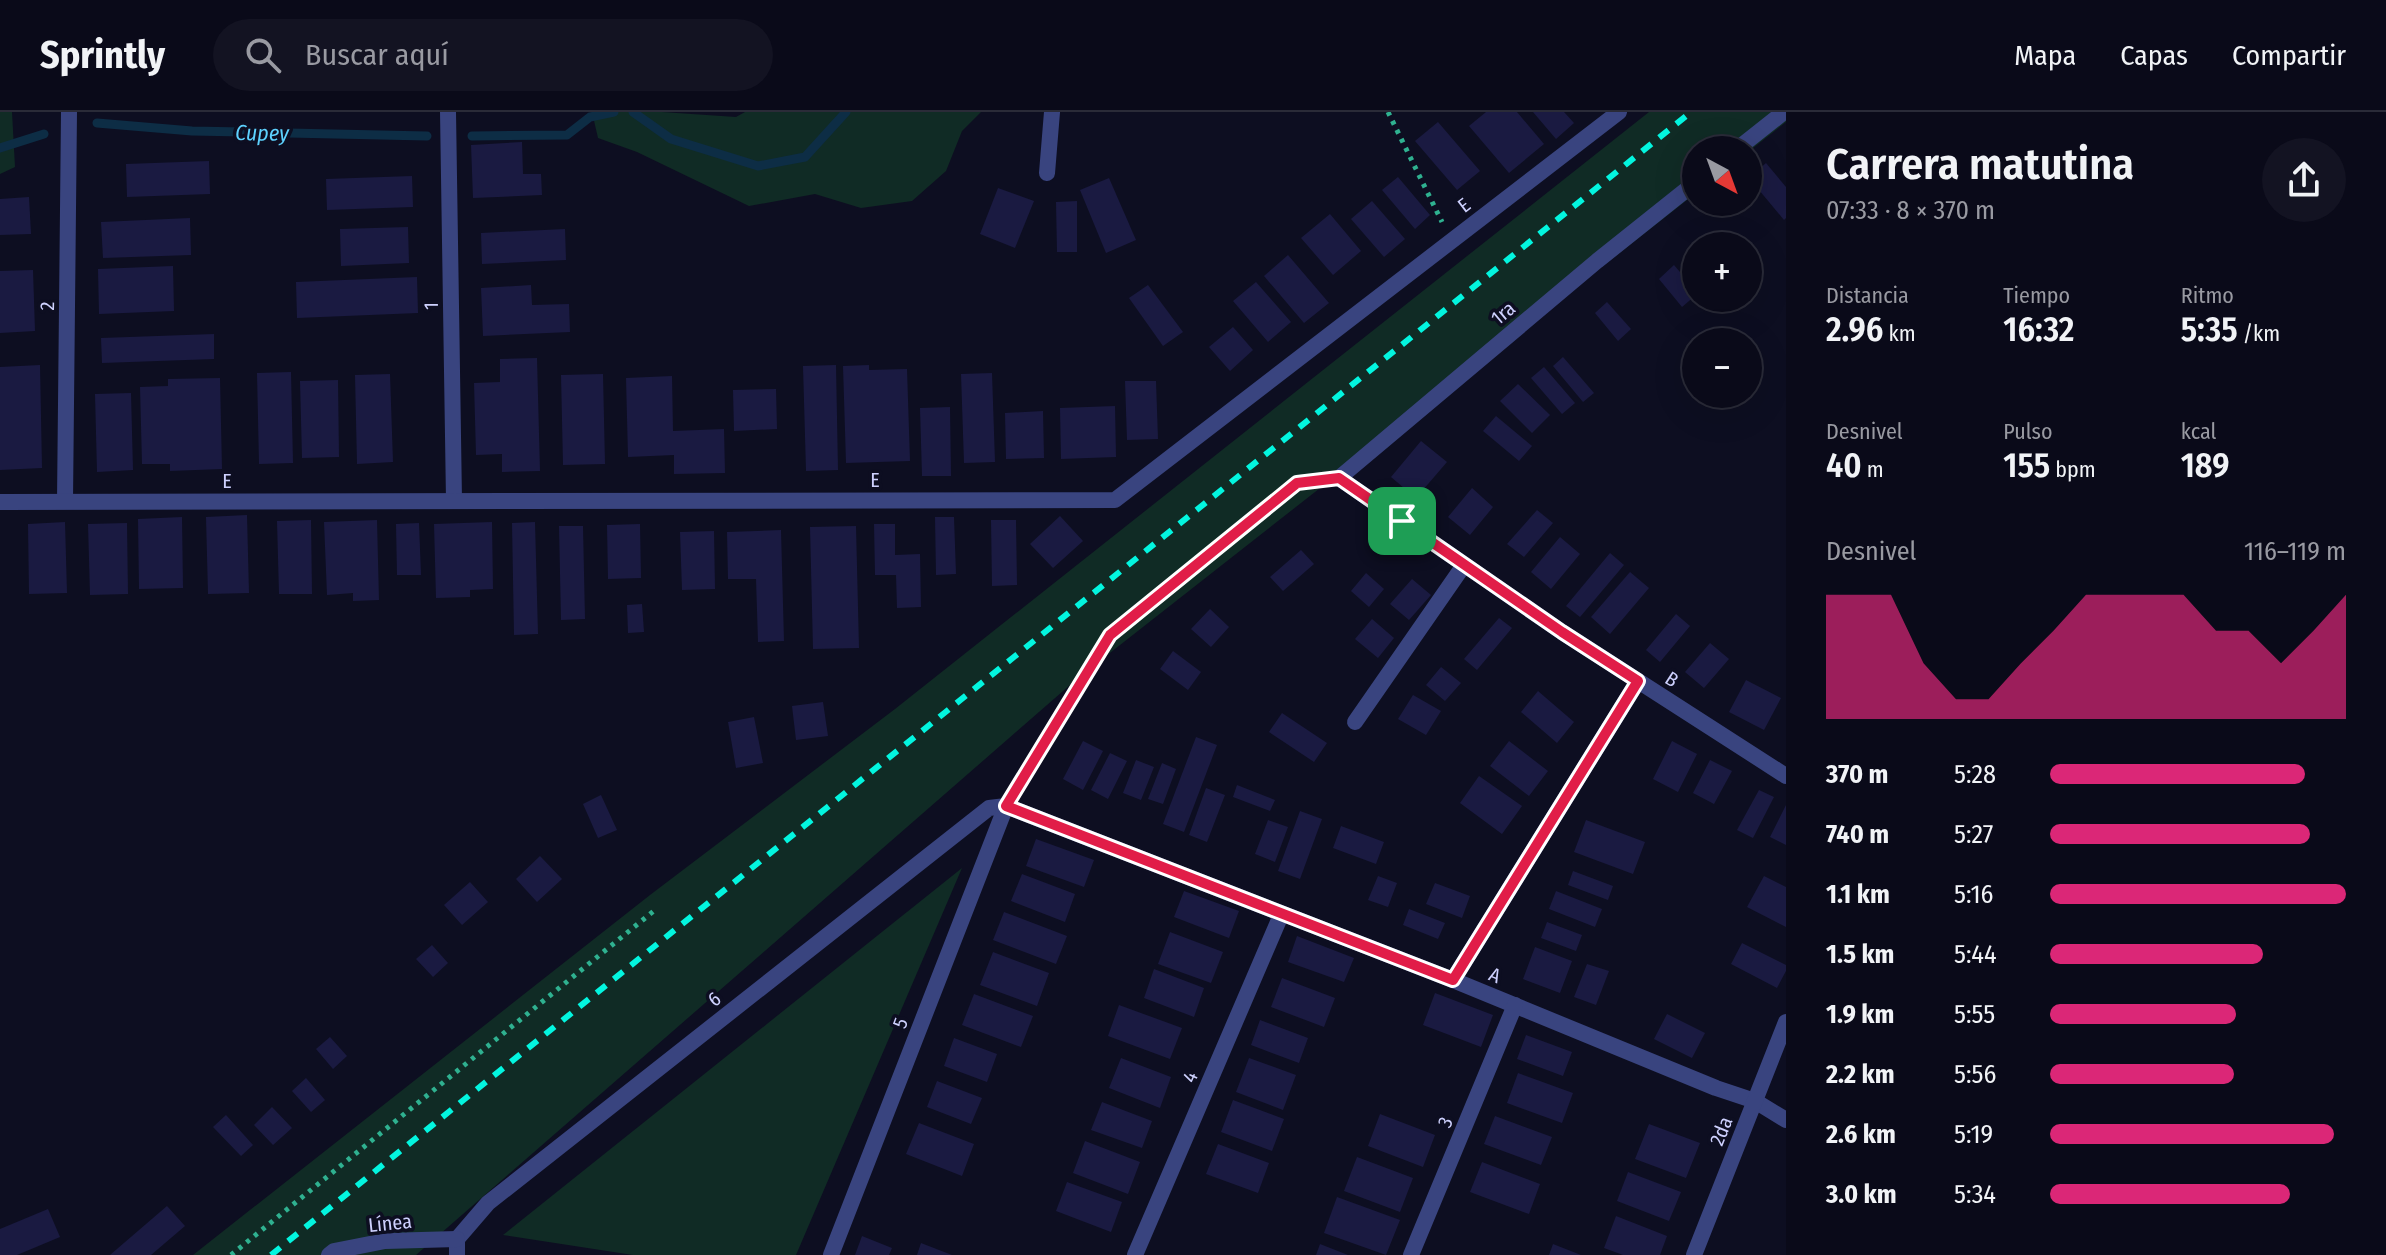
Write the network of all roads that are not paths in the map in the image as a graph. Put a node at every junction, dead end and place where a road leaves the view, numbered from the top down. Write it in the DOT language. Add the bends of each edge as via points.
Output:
graph roads {
  1 [pos="69,112"];
  2 [pos="448,112"];
  3 [pos="1052,112"];
  4 [pos="1619,112"];
  5 [pos="1784,112"];
  6 [pos="1754,136"];
  7 [pos="1047,173"];
  8 [pos="1682,193"];
  9 [pos="1339,478"];
  10 [pos="454,500"];
  11 [pos="65,501"];
  12 [pos="0,502"];
  13 [pos="1464,565"];
  14 [pos="1638,681"];
  15 [pos="1355,722"];
  16 [pos="1786,776"];
  17 [pos="1006,806"];
  18 [pos="1281,915"];
  19 [pos="1453,980"];
  20 [pos="1515,1005"];
  21 [pos="1786,1022"];
  22 [pos="1755,1101"];
  23 [pos="1786,1120"];
  24 [pos="457,1247"];
  25 [pos="329,1255"];
  26 [pos="831,1255"];
  27 [pos="1135,1255"];
  28 [pos="1411,1255"];
  29 [pos="1694,1255"];
  1 -- 11 [label="street, 2"];
  2 -- 10 [label="street, 1"];
  3 -- 7 [label="street"];
  4 -- 10 [label="street, E" via="1115,500"];
  5 -- 6 [label="street"];
  8 -- 9 [label="street, 1ra"];
  9 -- 13 [label="street, B"];
  10 -- 11 [label="street, E"];
  11 -- 12 [label="street, E"];
  13 -- 14 [label="street, B"];
  13 -- 15 [label="street"];
  14 -- 16 [label="street, B"];
  14 -- 19 [label="street"];
  17 -- 18 [label="street, A"];
  17 -- 24 [label="street, 6" via="989,808 488,1203"];
  17 -- 26 [label="street, 5"];
  18 -- 19 [label="street, A"];
  18 -- 27 [label="street, 4"];
  19 -- 20 [label="street, A"];
  20 -- 22 [label="street, A"];
  20 -- 28 [label="street, 3"];
  21 -- 22 [label="street, 2da"];
  22 -- 23 [label="street, A"];
  22 -- 29 [label="street, 2da"];
  24 -- 25 [label="street, Línea" via="385,1241"];
}
